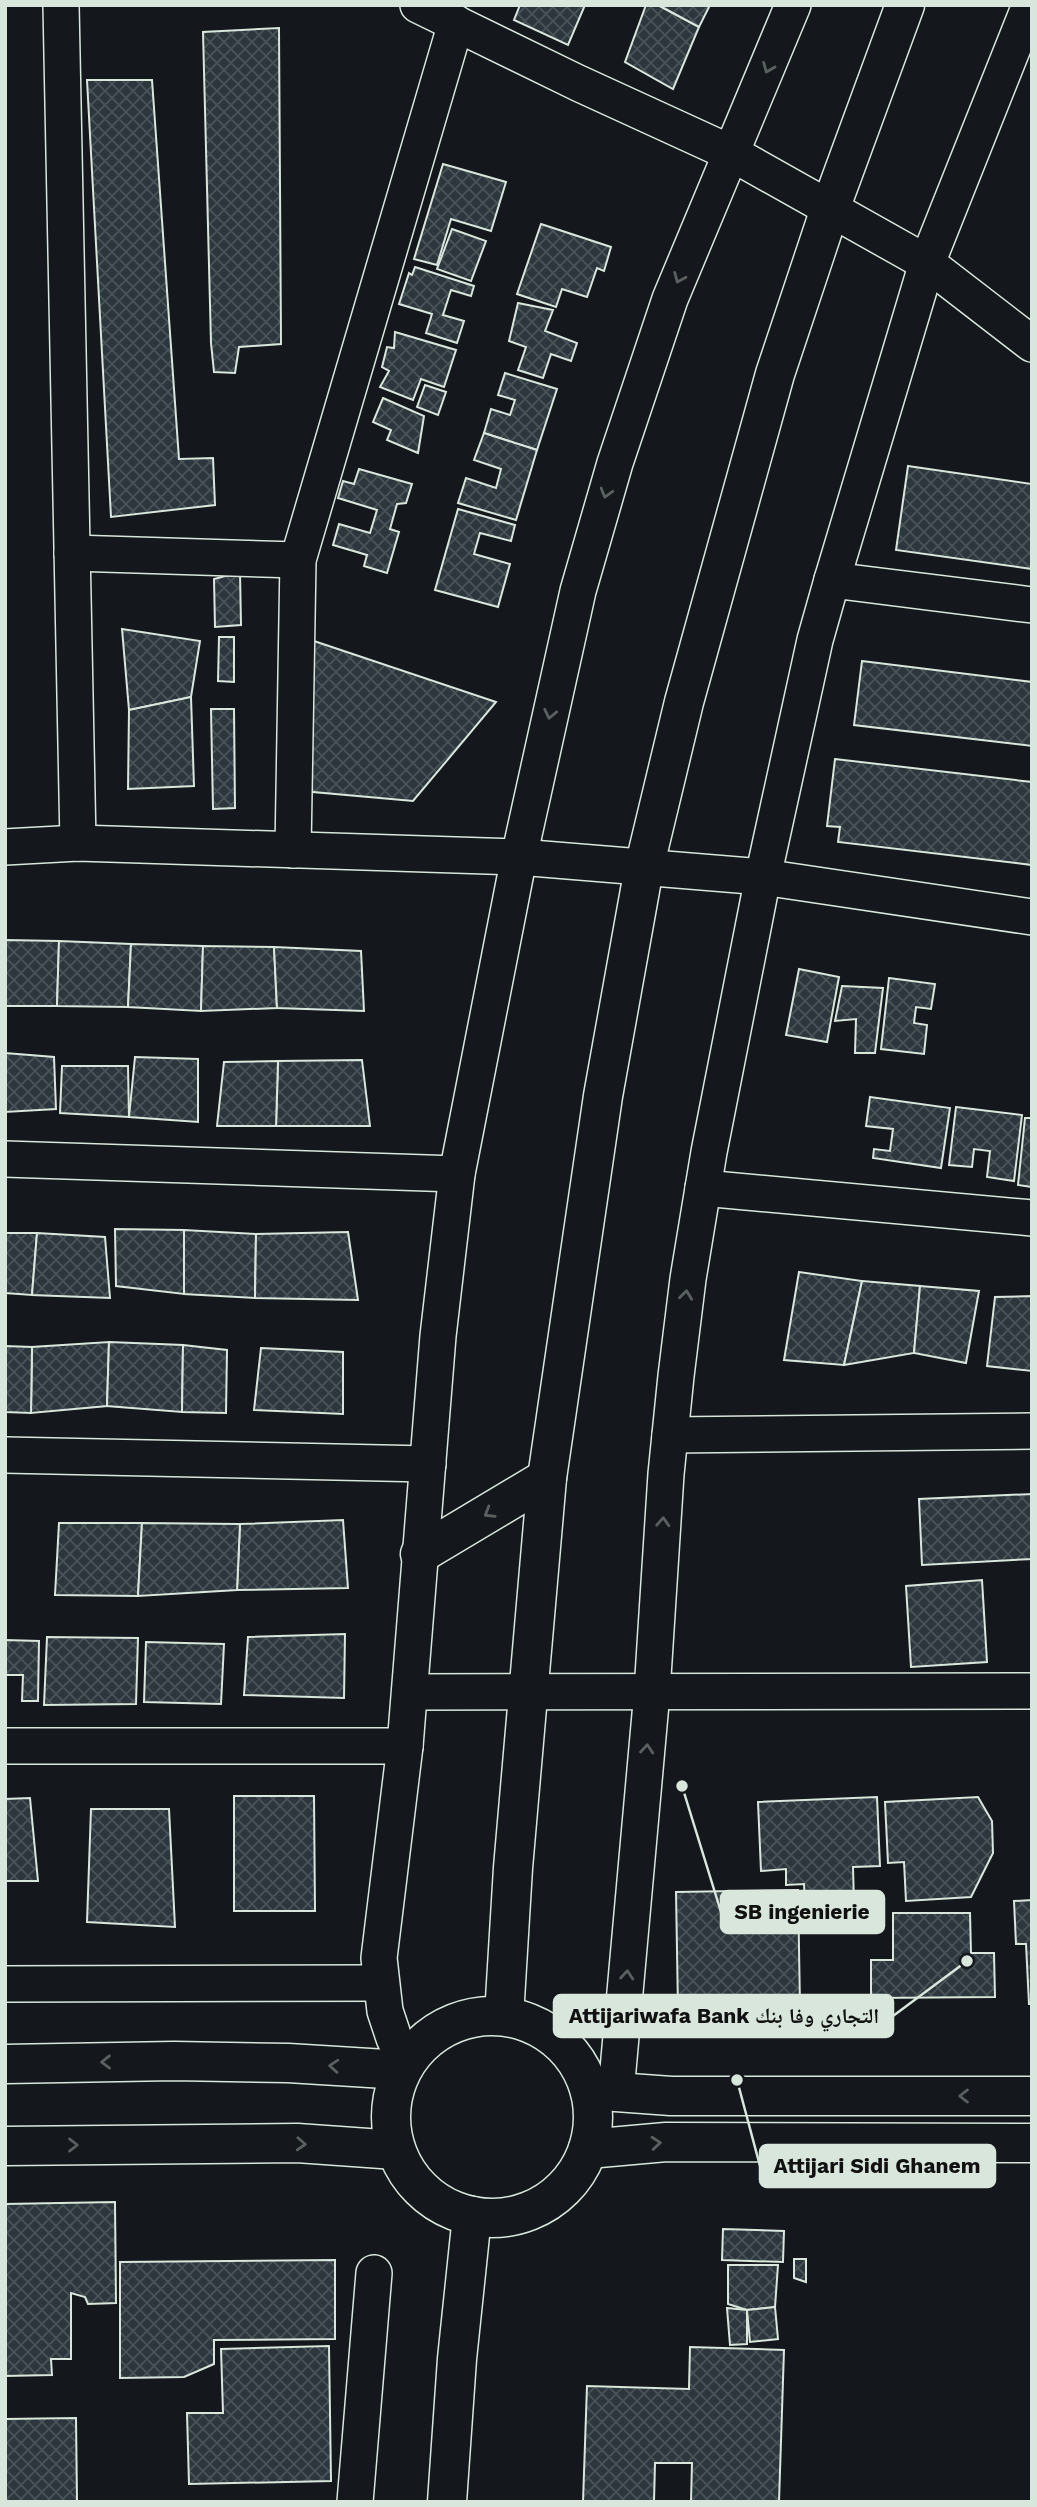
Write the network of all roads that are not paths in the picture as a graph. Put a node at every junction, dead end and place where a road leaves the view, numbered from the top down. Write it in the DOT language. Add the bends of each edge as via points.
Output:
graph roads {
  1 [pos="61,5"];
  2 [pos="418,5"];
  3 [pos="793,5"];
  4 [pos="905,5"];
  5 [pos="1030,5"];
  6 [pos="456,23"];
  7 [pos="733,153"];
  8 [pos="830,209"];
  9 [pos="927,263"];
  10 [pos="1032,344"];
  11 [pos="72,553"];
  12 [pos="298,560"];
  13 [pos="832,580"];
  14 [pos="1032,605"];
  15 [pos="78,843"];
  16 [pos="5,847"];
  17 [pos="293,850"];
  18 [pos="519,857"];
  19 [pos="644,868"];
  20 [pos="763,877"];
  21 [pos="1032,917"];
  22 [pos="5,1159"];
  23 [pos="457,1174"];
  24 [pos="703,1188"];
  25 [pos="1032,1218"];
  26 [pos="1032,1431"];
  27 [pos="670,1435"];
  28 [pos="5,1455"];
  29 [pos="428,1464"];
  30 [pos="547,1478"];
  31 [pos="420,1555"];
  32 [pos="1032,1691"];
  33 [pos="410,1692"];
  34 [pos="528,1692"];
  35 [pos="652,1692"];
  36 [pos="5,1746"];
  37 [pos="405,1746"];
  38 [pos="380,1983"];
  39 [pos="5,1984"];
  40 [pos="504,2016"];
  41 [pos="5,2064"];
  42 [pos="404,2067"];
  43 [pos="603,2089"];
  44 [pos="1032,2096"];
  45 [pos="1032,2143"];
  46 [pos="5,2146"];
  47 [pos="589,2148"];
  48 [pos="396,2150"];
  49 [pos="472,2216"];
  50 [pos="374,2273"];
  51 [pos="451,2497"];
  52 [pos="355,2502"];
  1 -- 11 [label="street"];
  2 -- 6 [label="street"];
  3 -- 7 [label="street, one-way"];
  4 -- 8 [label="street"];
  5 -- 9 [label="street"];
  6 -- 7 [label="street"];
  6 -- 12 [label="street"];
  7 -- 8 [label="street"];
  7 -- 18 [label="street, one-way" via="670,299 615,463 578,591"];
  8 -- 9 [label="street"];
  8 -- 19 [label="street" via="731,525"];
  9 -- 10 [label="street"];
  9 -- 13 [label="street"];
  11 -- 12 [label="street"];
  11 -- 15 [label="street"];
  12 -- 17 [label="street"];
  13 -- 14 [label="street"];
  13 -- 20 [label="street"];
  15 -- 16 [label="street"];
  15 -- 17 [label="street"];
  17 -- 18 [label="street"];
  18 -- 19 [label="street"];
  18 -- 23 [label="street"];
  19 -- 20 [label="street"];
  19 -- 30 [label="street" via="603,1096"];
  20 -- 21 [label="street"];
  20 -- 24 [label="street"];
  22 -- 23 [label="street"];
  23 -- 29 [label="street"];
  24 -- 25 [label="street"];
  27 -- 24 [label="street, one-way"];
  26 -- 27 [label="street"];
  35 -- 27 [label="street, one-way"];
  28 -- 29 [label="street"];
  29 -- 31 [label="street"];
  30 -- 31 [label="street, one-way"];
  30 -- 34 [label="street"];
  31 -- 33 [label="street"];
  32 -- 35 [label="street"];
  33 -- 34 [label="street"];
  33 -- 37 [label="street"];
  34 -- 35 [label="street"];
  34 -- 40 [label="street"];
  43 -- 35 [label="street, one-way"];
  36 -- 37 [label="street"];
  37 -- 38 [label="street" via="381,1933"];
  38 -- 39 [label="street"];
  38 -- 42 [label="street"];
  40 -- 42 [label="street" via="458,2021 438,2031"];
  40 -- 43 [label="street" via="542,2028 558,2039"];
  42 -- 41 [label="street, one-way" via="187,2061"];
  42 -- 48 [label="street" via="391,2109"];
  44 -- 43 [label="street, one-way" via="671,2096"];
  43 -- 47 [label="street" via="593,2107"];
  47 -- 45 [label="street, one-way" via="666,2141"];
  46 -- 48 [label="street, one-way" via="297,2143"];
  47 -- 49 [label="street" via="578,2171 542,2205 495,2218"];
  48 -- 49 [label="street" via="405,2169 433,2200"];
  49 -- 51 [label="street" via="457,2359"];
  50 -- 52 [label="street"];
}
